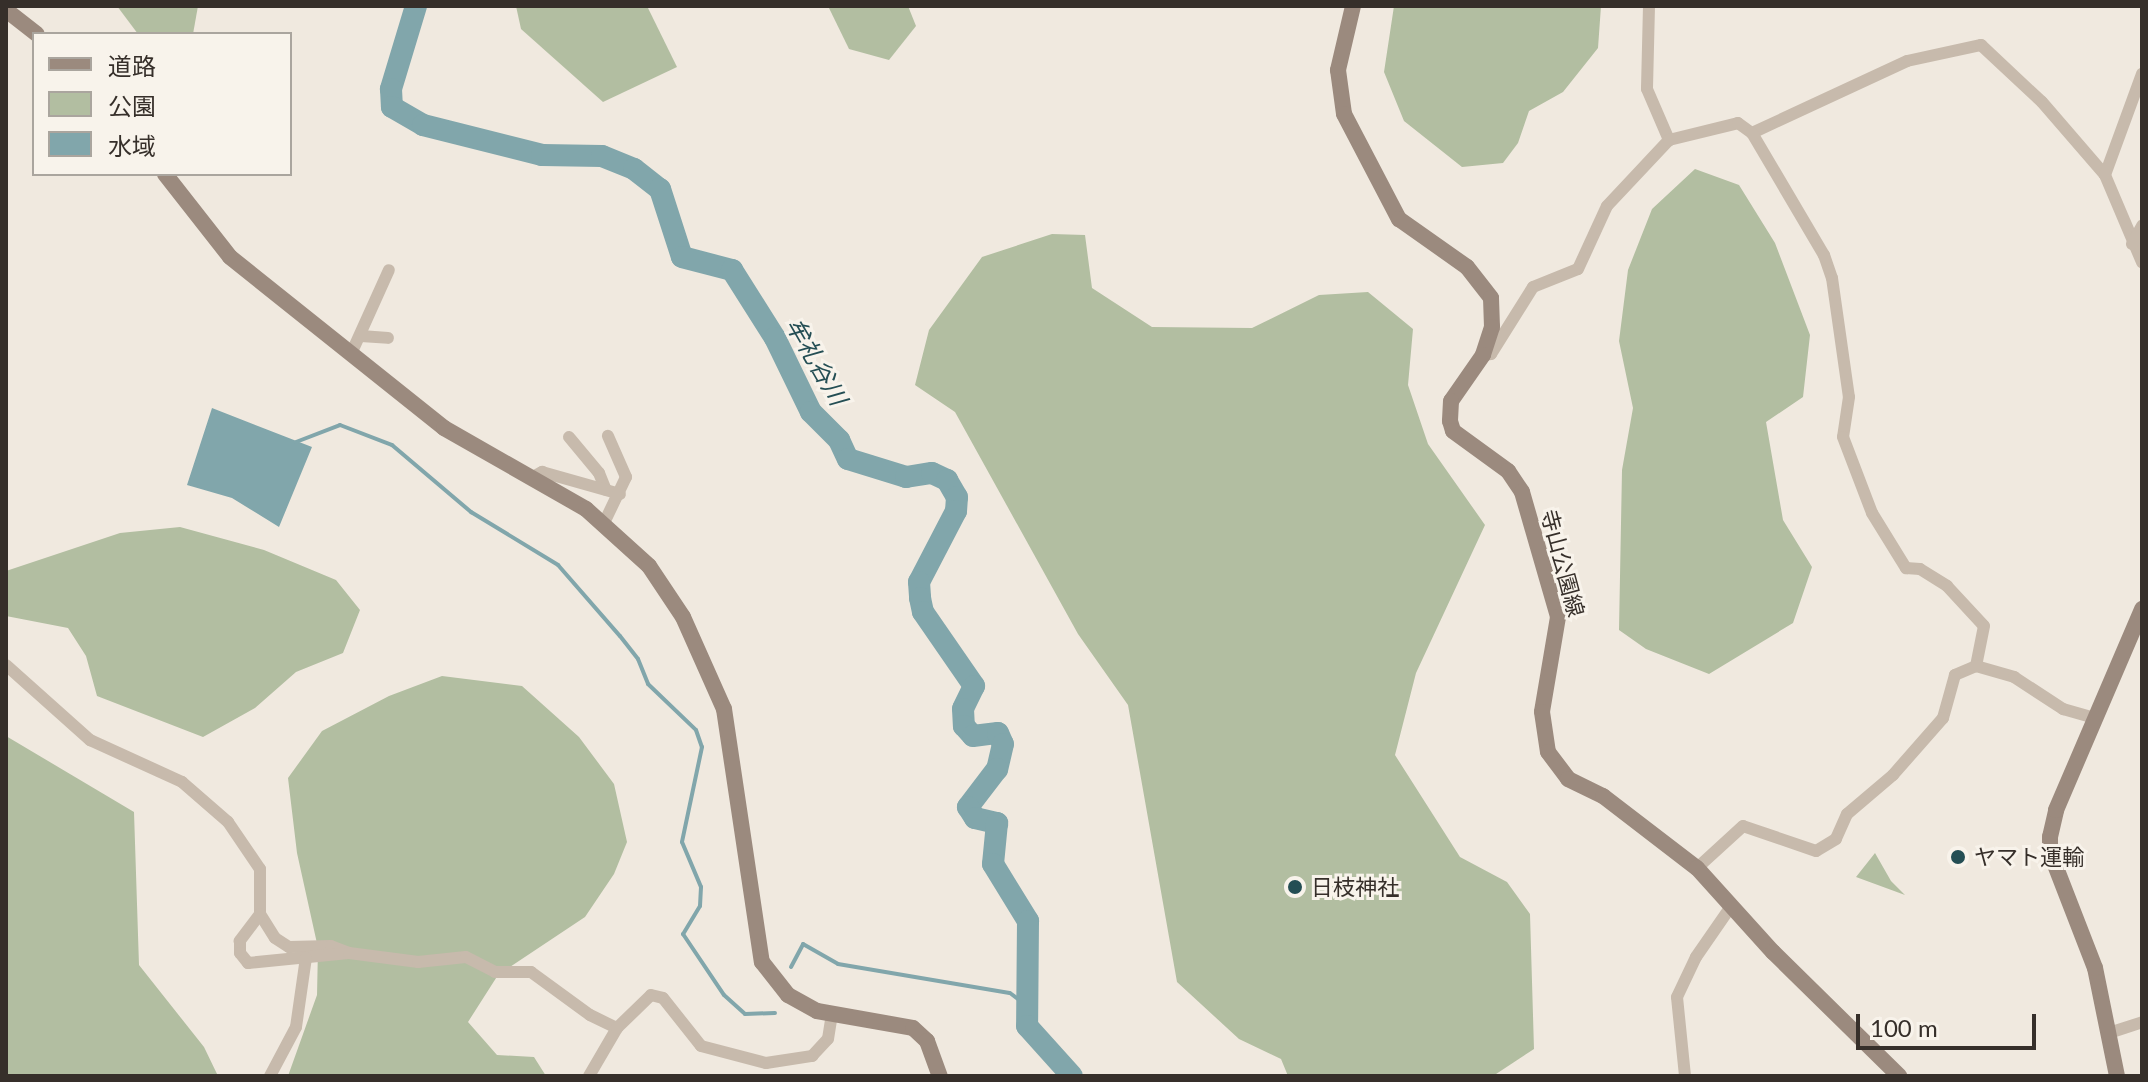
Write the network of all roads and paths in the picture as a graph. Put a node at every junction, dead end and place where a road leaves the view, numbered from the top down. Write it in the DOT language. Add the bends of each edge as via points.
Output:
graph roads {
  1 [pos="1353,6"];
  2 [pos="1649,6"];
  3 [pos="6,10"];
  4 [pos="34,32"];
  5 [pos="2142,74"];
  6 [pos="1752,133"];
  7 [pos="1669,140"];
  8 [pos="2105,175"];
  9 [pos="167,176"];
  10 [pos="2142,226"];
  11 [pos="2132,244"];
  12 [pos="2142,262"];
  13 [pos="389,270"];
  14 [pos="361,336"];
  15 [pos="388,338"];
  16 [pos="351,354"];
  17 [pos="1483,355"];
  18 [pos="608,436"];
  19 [pos="569,437"];
  20 [pos="531,478"];
  21 [pos="606,490"];
  22 [pos="620,494"];
  23 [pos="604,523"];
  24 [pos="2142,609"];
  25 [pos="6,665"];
  26 [pos="1976,666"];
  27 [pos="2094,718"];
  28 [pos="1697,868"];
  29 [pos="1732,905"];
  30 [pos="260,914"];
  31 [pos="349,953"];
  32 [pos="306,958"];
  33 [pos="832,1015"];
  34 [pos="2142,1022"];
  35 [pos="617,1028"];
  36 [pos="2112,1032"];
  37 [pos="270,1076"];
  38 [pos="589,1076"];
  39 [pos="940,1076"];
  40 [pos="1685,1076"];
  41 [pos="1899,1076"];
  42 [pos="2117,1076"];
  1 -- 17 [label="street, 寺山公園線" via="1338,70 1344,114 1399,219 1482,282 1493,315"];
  2 -- 7 [label="street" via="1647,89"];
  3 -- 4 [label="street"];
  5 -- 8 [label="street"];
  6 -- 7 [label="street" via="1738,123"];
  6 -- 8 [label="street" via="1907,61 1981,45 2042,102"];
  6 -- 26 [label="street" via="1824,255 1832,278 1849,397 1843,437 1872,513 1906,568 1920,569 1947,586 1984,626"];
  7 -- 17 [label="street" via="1607,206 1578,269 1533,287 1491,354"];
  8 -- 11 [label="street"];
  9 -- 16 [label="street" via="230,257"];
  10 -- 11 [label="street"];
  11 -- 12 [label="street"];
  13 -- 14 [label="street"];
  14 -- 15 [label="street"];
  14 -- 16 [label="street"];
  16 -- 20 [label="street" via="444,428"];
  17 -- 28 [label="street, 寺山公園線" via="1451,401 1450,421 1453,431 1508,471 1522,492 1558,617 1542,712 1548,752 1568,779 1603,796"];
  18 -- 22 [label="street" via="626,477"];
  19 -- 21 [label="street"];
  20 -- 21 [label="street" via="542,472"];
  20 -- 23 [label="street"];
  21 -- 22 [label="street"];
  22 -- 23 [label="street"];
  23 -- 33 [label="street" via="662,583 719,692 731,740 752,921 762,962 788,995"];
  24 -- 27 [label="street"];
  25 -- 30 [label="street" via="90,740 182,782 228,822 260,869"];
  26 -- 27 [label="street" via="2014,677 2063,709"];
  26 -- 28 [label="street" via="1955,675 1943,718 1893,775 1847,814 1836,839 1816,851 1743,826"];
  27 -- 36 [label="street" via="2056,810 2050,852 2095,968"];
  28 -- 29 [label="street, 寺山公園線"];
  29 -- 40 [label="street" via="1677,997"];
  29 -- 41 [label="street, 寺山公園線"];
  30 -- 31 [label="street" via="275,938 289,947 331,946"];
  30 -- 32 [label="street" via="241,934 243,961"];
  31 -- 32 [label="street"];
  31 -- 35 [label="street" via="418,962 466,957 495,972 531,972"];
  32 -- 37 [label="street" via="296,1027"];
  33 -- 35 [label="street" via="828,1039 812,1056 789,1063 766,1063 701,1046 663,998 651,995"];
  33 -- 39 [label="street" via="913,1028 927,1041"];
  34 -- 36 [label="street"];
  35 -- 38 [label="street"];
  36 -- 42 [label="street"];
}
